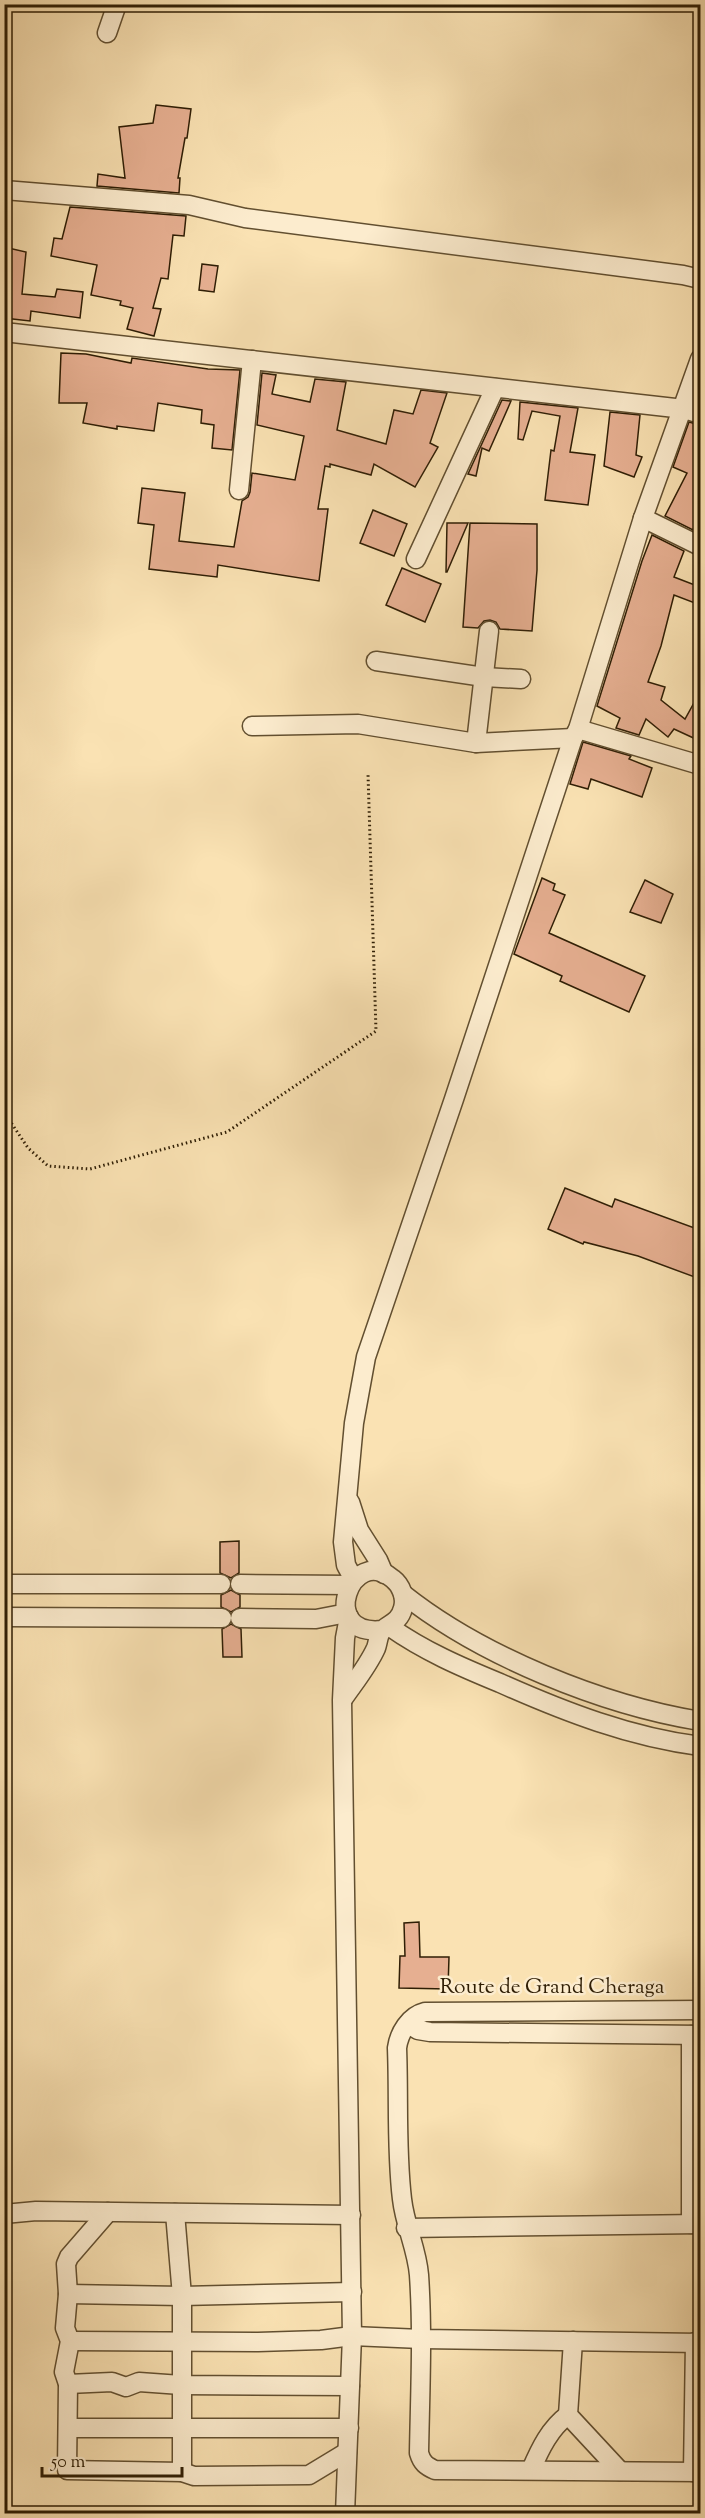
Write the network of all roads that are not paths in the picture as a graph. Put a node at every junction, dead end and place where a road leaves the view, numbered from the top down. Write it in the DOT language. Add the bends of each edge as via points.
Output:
graph roads {
  1 [pos="117,4"];
  2 [pos="107,33"];
  3 [pos="4,190"];
  4 [pos="700,279"];
  5 [pos="4,332"];
  6 [pos="700,359"];
  7 [pos="252,360"];
  8 [pos="495,388"];
  9 [pos="692,412"];
  10 [pos="239,490"];
  11 [pos="643,518"];
  12 [pos="700,546"];
  13 [pos="416,560"];
  14 [pos="489,631"];
  15 [pos="376,661"];
  16 [pos="484,677"];
  17 [pos="521,679"];
  18 [pos="252,726"];
  19 [pos="575,734"];
  20 [pos="476,743"];
  21 [pos="700,765"];
  22 [pos="348,1498"];
  23 [pos="384,1574"];
  24 [pos="352,1582"];
  25 [pos="4,1584"];
  26 [pos="221,1584"];
  27 [pos="240,1584"];
  28 [pos="403,1594"];
  29 [pos="348,1615"];
  30 [pos="4,1617"];
  31 [pos="222,1618"];
  32 [pos="240,1618"];
  33 [pos="386,1628"];
  34 [pos="342,1700"];
  35 [pos="700,1721"];
  36 [pos="700,1746"];
  37 [pos="700,2010"];
  38 [pos="408,2024"];
  39 [pos="696,2035"];
  40 [pos="108,2212"];
  41 [pos="175,2213"];
  42 [pos="4,2214"];
  43 [pos="351,2215"];
  44 [pos="696,2224"];
  45 [pos="406,2228"];
  46 [pos="352,2292"];
  47 [pos="68,2294"];
  48 [pos="182,2295"];
  49 [pos="352,2336"];
  50 [pos="421,2339"];
  51 [pos="70,2341"];
  52 [pos="181,2341"];
  53 [pos="573,2341"];
  54 [pos="698,2342"];
  55 [pos="68,2384"];
  56 [pos="181,2385"];
  57 [pos="350,2386"];
  58 [pos="568,2415"];
  59 [pos="69,2428"];
  60 [pos="182,2428"];
  61 [pos="349,2428"];
  62 [pos="347,2452"];
  63 [pos="531,2470"];
  64 [pos="620,2471"];
  65 [pos="182,2472"];
  66 [pos="697,2472"];
  67 [pos="345,2514"];
  1 -- 2 [label="street"];
  3 -- 4 [label="street" via="189,205 245,218"];
  5 -- 7 [label="street"];
  6 -- 9 [label="street"];
  7 -- 8 [label="street"];
  7 -- 10 [label="street"];
  8 -- 9 [label="street"];
  8 -- 13 [label="street"];
  9 -- 11 [label="street"];
  11 -- 12 [label="street"];
  11 -- 19 [label="street"];
  14 -- 16 [label="street"];
  15 -- 16 [label="street"];
  16 -- 17 [label="street"];
  16 -- 20 [label="street"];
  18 -- 20 [label="street" via="358,724"];
  19 -- 20 [label="street"];
  19 -- 21 [label="street"];
  19 -- 22 [label="street" via="366,1357 354,1423"];
  22 -- 23 [label="street" via="359,1530"];
  22 -- 24 [label="street" via="343,1554"];
  23 -- 24 [label="street" via="365,1573"];
  23 -- 28 [label="street" via="393,1578"];
  24 -- 27 [label="street"];
  24 -- 29 [label="street" via="345,1595"];
  25 -- 26 [label="street"];
  28 -- 33 [label="street" via="403,1608 396,1621"];
  28 -- 35 [label="street" via="463,1636 537,1671 621,1702"];
  29 -- 32 [label="street" via="316,1619"];
  29 -- 33 [label="street" via="363,1629"];
  29 -- 34 [label="street"];
  30 -- 31 [label="street"];
  33 -- 34 [label="street"];
  33 -- 36 [label="street" via="440,1657 560,1709 626,1731"];
  34 -- 43 [label="street"];
  37 -- 38 [label="street, Route de Grand Cheraga" via="425,2012"];
  38 -- 39 [label="street" via="430,2032"];
  38 -- 45 [label="street" via="397,2048 401,2198"];
  39 -- 44 [label="street"];
  40 -- 41 [label="street"];
  40 -- 42 [label="street"];
  40 -- 47 [label="street" via="69,2257"];
  41 -- 43 [label="street"];
  41 -- 48 [label="street"];
  43 -- 46 [label="street"];
  44 -- 45 [label="street"];
  45 -- 50 [label="street" via="416,2256"];
  46 -- 48 [label="street"];
  46 -- 49 [label="street"];
  47 -- 48 [label="street"];
  47 -- 51 [label="street" via="65,2328"];
  48 -- 52 [label="street"];
  49 -- 50 [label="street"];
  49 -- 52 [label="street" via="321,2340"];
  49 -- 57 [label="street"];
  50 -- 53 [label="street"];
  50 -- 63 [label="street" via="419,2453 427,2467"];
  51 -- 52 [label="street"];
  51 -- 55 [label="street" via="64,2372"];
  52 -- 56 [label="street"];
  53 -- 54 [label="street"];
  53 -- 58 [label="street"];
  54 -- 66 [label="street"];
  55 -- 56 [label="street"];
  55 -- 59 [label="street"];
  56 -- 57 [label="street"];
  56 -- 60 [label="street"];
  57 -- 61 [label="street"];
  58 -- 63 [label="street" via="558,2422 539,2450"];
  58 -- 64 [label="street"];
  59 -- 60 [label="street"];
  59 -- 65 [label="street" via="67,2470"];
  60 -- 61 [label="street"];
  60 -- 65 [label="street"];
  61 -- 62 [label="street"];
  62 -- 65 [label="street" via="309,2475 194,2476"];
  62 -- 67 [label="street"];
  63 -- 64 [label="street"];
  64 -- 66 [label="street"];
}
